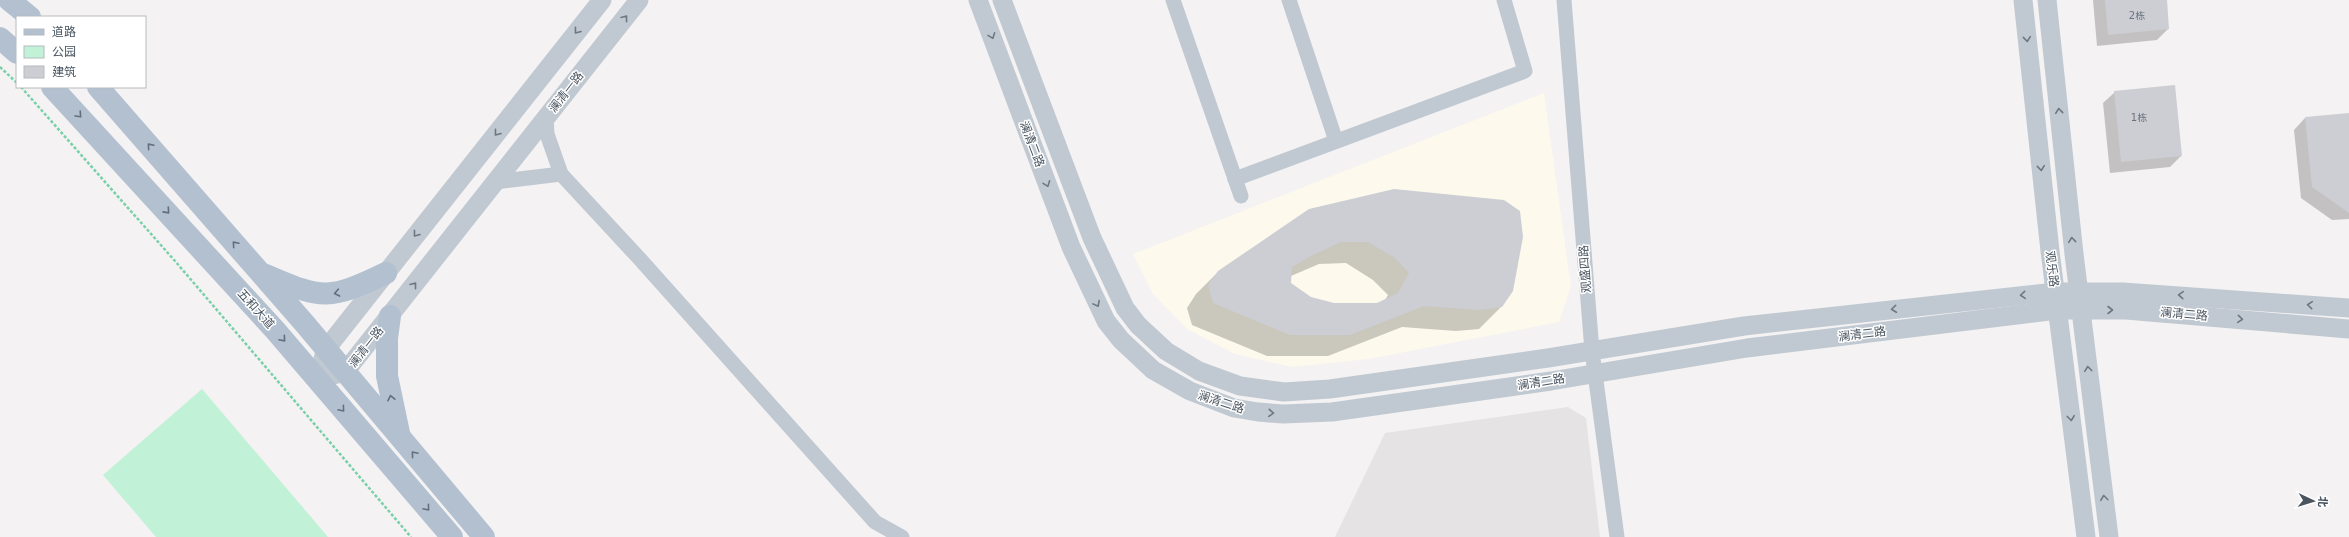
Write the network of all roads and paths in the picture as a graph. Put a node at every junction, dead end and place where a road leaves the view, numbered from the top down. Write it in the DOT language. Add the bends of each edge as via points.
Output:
graph roads {
  1 [pos="9,0"];
  2 [pos="602,0"];
  3 [pos="639,0"];
  4 [pos="978,0"];
  5 [pos="1002,0"];
  6 [pos="1173,0"];
  7 [pos="1289,0"];
  8 [pos="1504,0"];
  9 [pos="1564,0"];
  10 [pos="2023,0"];
  11 [pos="2047,0"];
  12 [pos="25,11"];
  13 [pos="0,38"];
  14 [pos="16,52"];
  15 [pos="0,67"];
  16 [pos="16,82"];
  17 [pos="22,88"];
  18 [pos="53,88"];
  19 [pos="99,88"];
  20 [pos="546,118"];
  21 [pos="1336,141"];
  22 [pos="560,174"];
  23 [pos="1235,179"];
  24 [pos="495,182"];
  25 [pos="1241,196"];
  26 [pos="261,273"];
  27 [pos="386,273"];
  28 [pos="2080,300"];
  29 [pos="2056,301"];
  30 [pos="2349,308"];
  31 [pos="390,316"];
  32 [pos="2349,329"];
  33 [pos="326,349"];
  34 [pos="1592,351"];
  35 [pos="346,372"];
  36 [pos="1596,373"];
  37 [pos="317,379"];
  38 [pos="399,436"];
  39 [pos="411,537"];
  40 [pos="452,537"];
  41 [pos="484,537"];
  42 [pos="902,537"];
  43 [pos="1617,537"];
  44 [pos="2086,537"];
  45 [pos="2109,537"];
  1 -- 12 [label="main road"];
  2 -- 27 [label="street, one-way"];
  20 -- 3 [label="street, 澜清一路, one-way"];
  4 -- 36 [label="street, 澜清二路, one-way" via="1071,247 1095,300 1106,321 1121,340 1153,370 1171,381 1234,408 1299,414 1332,412"];
  5 -- 34 [label="street, 澜清二路" via="1092,238 1115,290 1138,325 1182,362 1240,386 1261,390 1298,391 1330,389"];
  6 -- 23 [label="street"];
  7 -- 21 [label="street"];
  8 -- 21 [label="street" via="1525,72"];
  9 -- 34 [label="street, 观盛四路"];
  10 -- 29 [label="street, 观乐路, one-way"];
  28 -- 11 [label="street, 观乐路, one-way"];
  13 -- 14 [label="main road"];
  15 -- 16 [label="path"];
  17 -- 39 [label="path"];
  18 -- 37 [label="main road, 五和大道, one-way" via="270,324"];
  26 -- 19 [label="main road, one-way"];
  20 -- 22 [label="street" via="547,134"];
  20 -- 24 [label="street, 澜清一路"];
  21 -- 23 [label="street"];
  22 -- 24 [label="street"];
  22 -- 42 [label="street" via="638,257 875,522"];
  23 -- 25 [label="street"];
  31 -- 24 [label="street, 澜清一路, one-way"];
  27 -- 26 [label="main road, one-way" via="351,290 333,294 318,294 295,288"];
  26 -- 33 [label="main road"];
  27 -- 33 [label="street"];
  28 -- 29 [label="street, 澜清二路"];
  30 -- 28 [label="street, 澜清二路, one-way" via="2255,300"];
  28 -- 32 [label="street, 澜清二路, one-way" via="2126,310"];
  45 -- 28 [label="street, 观乐路, one-way"];
  29 -- 34 [label="street, 澜清二路, one-way" via="1744,326"];
  29 -- 36 [label="street, 澜清二路"];
  29 -- 44 [label="street, 观乐路, one-way"];
  31 -- 35 [label="street, 澜清一路"];
  38 -- 31 [label="main road, one-way" via="387,376"];
  33 -- 35 [label="main road"];
  33 -- 37 [label="street"];
  34 -- 36 [label="street, 观盛四路"];
  35 -- 37 [label="street, 澜清一路"];
  35 -- 38 [label="main road"];
  36 -- 43 [label="street, 观盛四路"];
  37 -- 40 [label="main road, 五和大道, one-way"];
  41 -- 38 [label="main road, one-way"];
}
